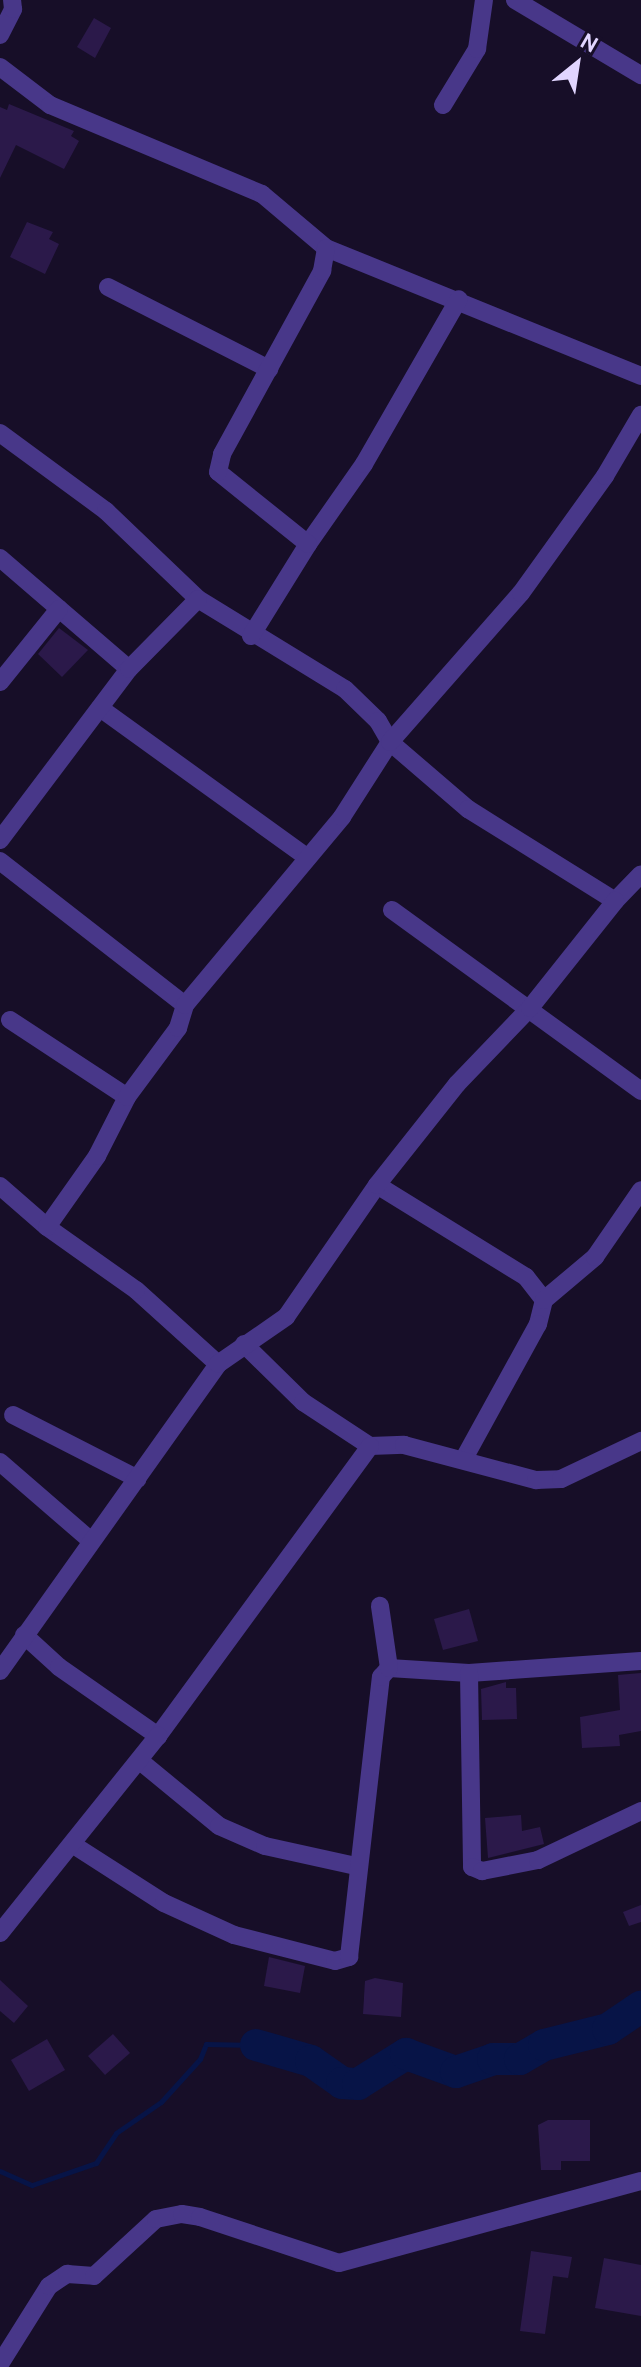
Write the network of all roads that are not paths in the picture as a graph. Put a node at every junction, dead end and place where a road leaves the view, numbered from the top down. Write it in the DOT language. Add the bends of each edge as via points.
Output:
graph roads {
  1 [pos="12,0"];
  2 [pos="484,0"];
  3 [pos="515,0"];
  4 [pos="0,35"];
  5 [pos="0,67"];
  6 [pos="641,75"];
  7 [pos="443,105"];
  8 [pos="326,248"];
  9 [pos="108,287"];
  10 [pos="459,299"];
  11 [pos="269,369"];
  12 [pos="641,376"];
  13 [pos="641,415"];
  14 [pos="0,433"];
  15 [pos="308,544"];
  16 [pos="0,558"];
  17 [pos="198,599"];
  18 [pos="59,609"];
  19 [pos="251,636"];
  20 [pos="129,669"];
  21 [pos="0,682"];
  22 [pos="100,708"];
  23 [pos="390,742"];
  24 [pos="0,840"];
  25 [pos="308,858"];
  26 [pos="0,861"];
  27 [pos="641,874"];
  28 [pos="615,901"];
  29 [pos="392,910"];
  30 [pos="185,1005"];
  31 [pos="530,1008"];
  32 [pos="10,1020"];
  33 [pos="641,1091"];
  34 [pos="127,1097"];
  35 [pos="377,1185"];
  36 [pos="1,1189"];
  37 [pos="641,1190"];
  38 [pos="47,1227"];
  39 [pos="544,1300"];
  40 [pos="244,1344"];
  41 [pos="218,1364"];
  42 [pos="13,1415"];
  43 [pos="641,1441"];
  44 [pos="370,1446"];
  45 [pos="465,1457"];
  46 [pos="0,1462"];
  47 [pos="138,1479"];
  48 [pos="89,1539"];
  49 [pos="380,1606"];
  50 [pos="24,1635"];
  51 [pos="641,1661"];
  52 [pos="389,1668"];
  53 [pos="0,1671"];
  54 [pos="469,1673"];
  55 [pos="158,1736"];
  56 [pos="140,1761"];
  57 [pos="641,1811"];
  58 [pos="72,1844"];
  59 [pos="356,1866"];
  60 [pos="0,1933"];
  61 [pos="641,2181"];
  62 [pos="0,2364"];
  1 -- 4 [label="street"];
  2 -- 7 [label="street" via="477,49"];
  3 -- 6 [label="street"];
  5 -- 8 [label="street" via="50,105 249,187 290,213"];
  8 -- 10 [label="street"];
  8 -- 11 [label="street" via="322,271"];
  9 -- 11 [label="street"];
  10 -- 12 [label="street"];
  10 -- 15 [label="street" via="364,464"];
  11 -- 15 [label="street" via="222,454 218,472"];
  13 -- 23 [label="street" via="605,476 521,593"];
  14 -- 17 [label="street" via="106,511"];
  15 -- 19 [label="street"];
  16 -- 18 [label="street"];
  17 -- 19 [label="street"];
  17 -- 20 [label="street"];
  18 -- 20 [label="street"];
  18 -- 21 [label="street"];
  19 -- 23 [label="street" via="345,689 378,721"];
  20 -- 22 [label="street"];
  22 -- 24 [label="street"];
  22 -- 25 [label="street"];
  23 -- 25 [label="street" via="342,817"];
  23 -- 28 [label="street" via="468,809"];
  25 -- 30 [label="street"];
  26 -- 30 [label="street"];
  27 -- 28 [label="street"];
  28 -- 31 [label="street"];
  29 -- 31 [label="street"];
  30 -- 34 [label="street" via="178,1028"];
  31 -- 33 [label="street"];
  31 -- 35 [label="street" via="486,1048"];
  32 -- 34 [label="street"];
  34 -- 38 [label="street" via="97,1156"];
  35 -- 39 [label="street" via="526,1277"];
  35 -- 40 [label="street" via="286,1317"];
  36 -- 38 [label="street"];
  37 -- 39 [label="street" via="595,1257"];
  38 -- 41 [label="street" via="136,1290"];
  39 -- 45 [label="street" via="538,1324"];
  40 -- 41 [label="street"];
  40 -- 44 [label="street" via="303,1402"];
  41 -- 47 [label="street"];
  42 -- 47 [label="street"];
  43 -- 45 [label="street" via="561,1479 536,1480"];
  44 -- 45 [label="street" via="404,1445"];
  44 -- 55 [label="street"];
  46 -- 48 [label="street"];
  47 -- 48 [label="street"];
  48 -- 50 [label="street"];
  49 -- 52 [label="street"];
  50 -- 53 [label="street"];
  50 -- 55 [label="street" via="59,1667"];
  51 -- 54 [label="street"];
  52 -- 54 [label="street"];
  52 -- 59 [label="street" via="381,1677"];
  54 -- 57 [label="street" via="472,1867 482,1871 538,1860"];
  55 -- 56 [label="street"];
  56 -- 58 [label="street"];
  56 -- 59 [label="street" via="219,1826 265,1846"];
  58 -- 59 [label="street" via="164,1903 234,1935 335,1961 353,1951"];
  58 -- 60 [label="street"];
  61 -- 62 [label="street" via="339,2263 200,2217 156,2219 94,2276 67,2274 49,2286"];
}
